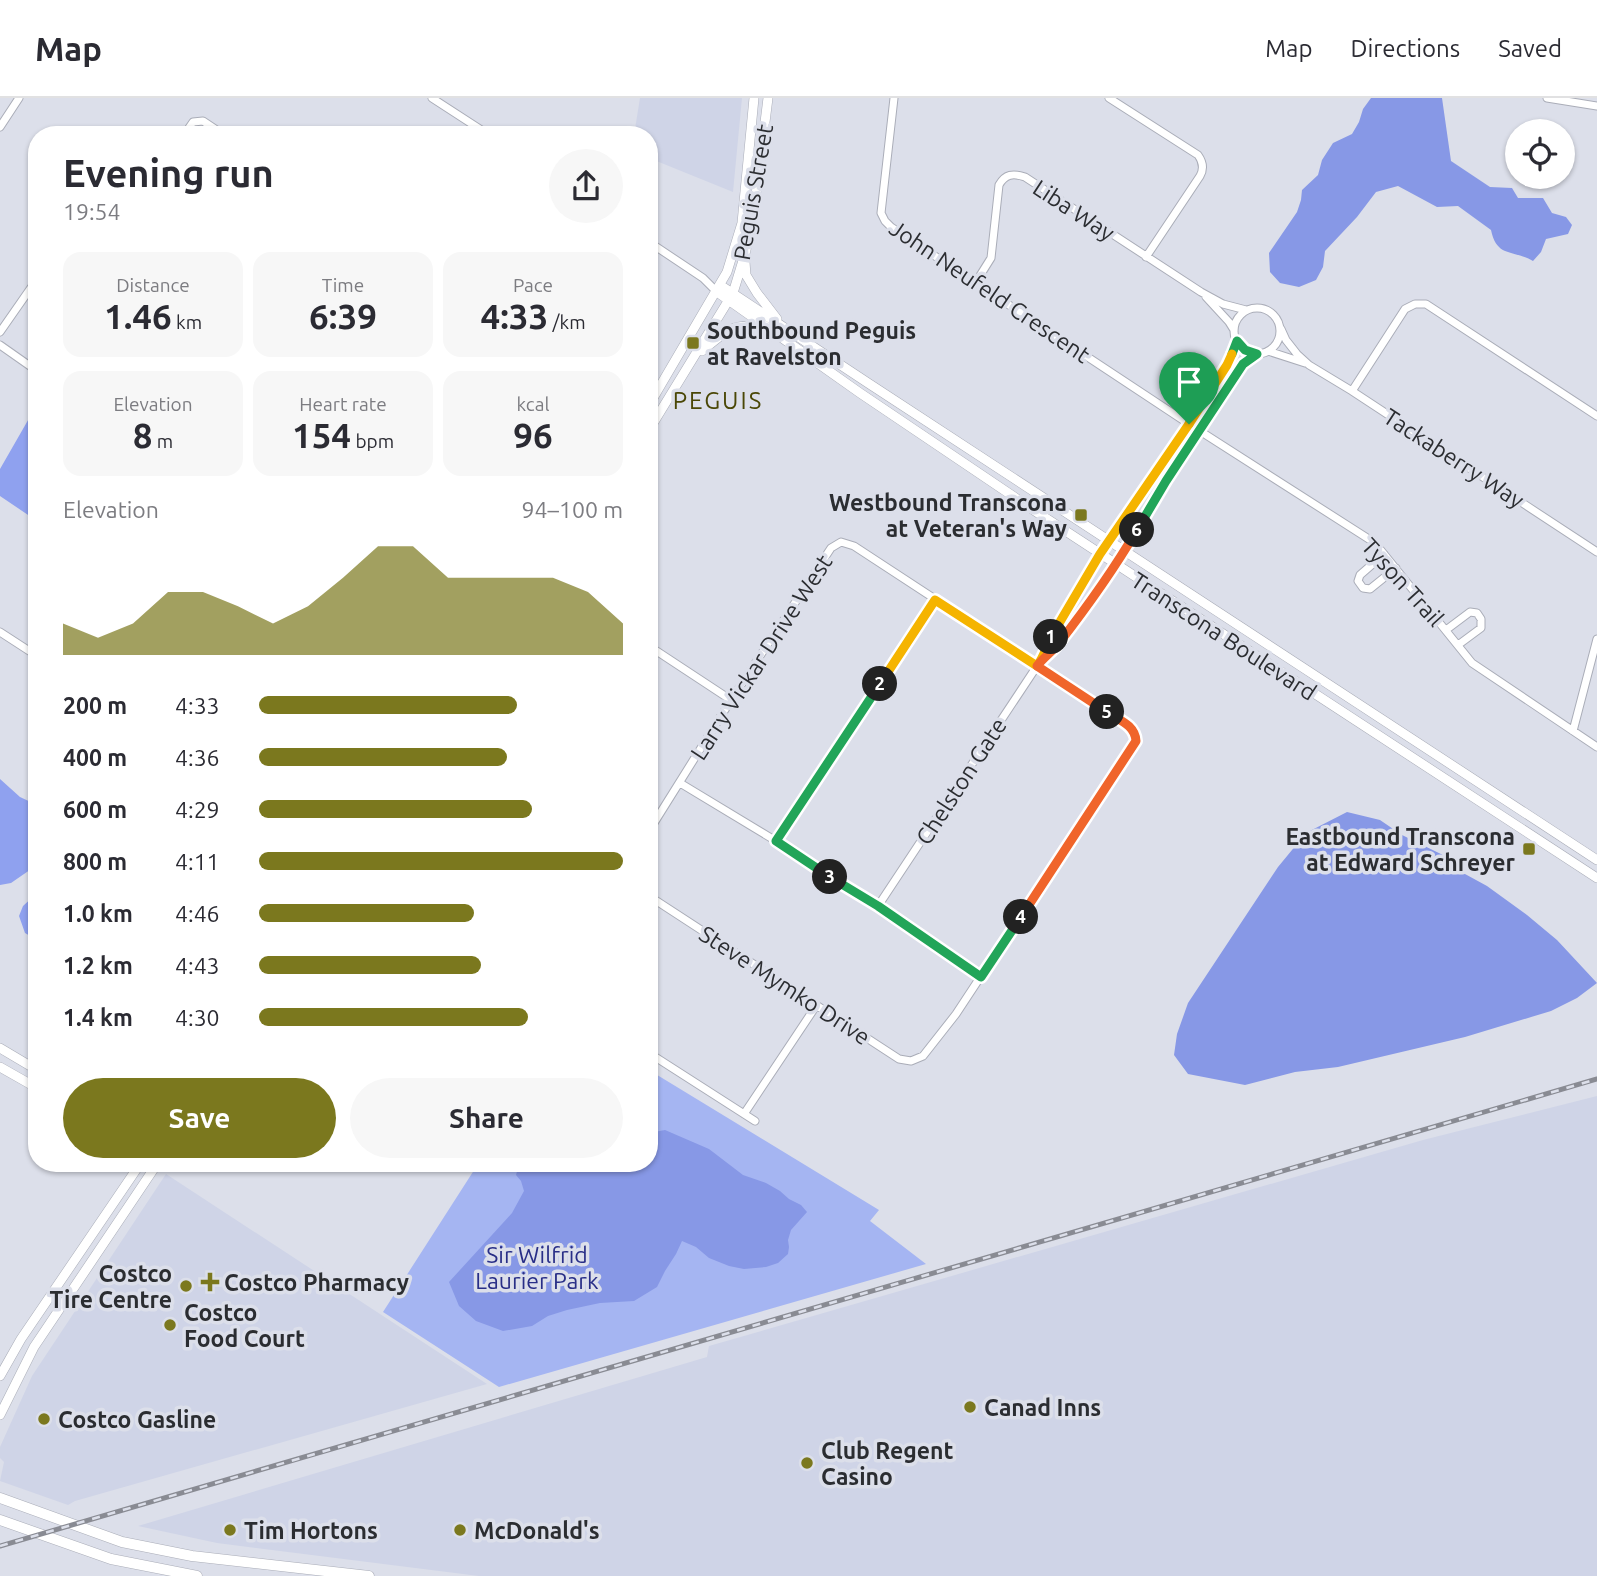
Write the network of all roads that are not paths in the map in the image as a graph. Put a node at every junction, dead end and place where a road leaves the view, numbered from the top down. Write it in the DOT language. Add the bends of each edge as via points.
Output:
graph roads {
  1 [pos="19,98"];
  2 [pos="432,98"];
  3 [pos="754,98"];
  4 [pos="768,98"];
  5 [pos="894,98"];
  6 [pos="1110,98"];
  7 [pos="1546,98"];
  8 [pos="1597,106"];
  9 [pos="190,126"];
  10 [pos="210,126"];
  11 [pos="475,126"];
  12 [pos="0,127"];
  13 [pos="658,248"];
  14 [pos="745,254"];
  15 [pos="1146,257"];
  16 [pos="976,282"];
  17 [pos="718,288"];
  18 [pos="28,292"];
  19 [pos="1200,292"];
  20 [pos="731,296"];
  21 [pos="1246,310"];
  22 [pos="785,328"];
  23 [pos="1280,329"];
  24 [pos="772,330"];
  25 [pos="1234,330"];
  26 [pos="0,332"];
  27 [pos="1237,341"];
  28 [pos="0,345"];
  29 [pos="1268,351"];
  30 [pos="1257,354"];
  31 [pos="695,357"];
  32 [pos="28,365"];
  33 [pos="1309,365"];
  34 [pos="658,390"];
  35 [pos="1352,391"];
  36 [pos="658,416"];
  37 [pos="1597,416"];
  38 [pos="1189,424"];
  39 [pos="1199,431"];
  40 [pos="1109,541"];
  41 [pos="1123,551"];
  42 [pos="1597,552"];
  43 [pos="1100,554"];
  44 [pos="1384,554"];
  45 [pos="1115,564"];
  46 [pos="1396,568"];
  47 [pos="935,600"];
  48 [pos="1446,630"];
  49 [pos="0,632"];
  50 [pos="1597,639"];
  51 [pos="1458,645"];
  52 [pos="28,650"];
  53 [pos="658,652"];
  54 [pos="1043,657"];
  55 [pos="1037,666"];
  56 [pos="731,700"];
  57 [pos="1573,731"];
  58 [pos="1597,747"];
  59 [pos="680,783"];
  60 [pos="658,817"];
  61 [pos="776,841"];
  62 [pos="1597,860"];
  63 [pos="1597,878"];
  64 [pos="658,902"];
  65 [pos="878,906"];
  66 [pos="981,977"];
  67 [pos="816,1006"];
  68 [pos="0,1048"];
  69 [pos="658,1059"];
  70 [pos="28,1065"];
  71 [pos="0,1067"];
  72 [pos="28,1083"];
  73 [pos="744,1114"];
  74 [pos="755,1121"];
  75 [pos="135,1172"];
  76 [pos="153,1172"];
  77 [pos="0,1376"];
  78 [pos="0,1415"];
  79 [pos="0,1498"];
  80 [pos="0,1520"];
  81 [pos="279,1571"];
  82 [pos="197,1576"];
  83 [pos="369,1576"];
  1 -- 12 [label="street"];
  2 -- 11 [label="street"];
  3 -- 17 [label="street, Peguis Street" via="742,223"];
  4 -- 14 [label="street, Peguis Street"];
  5 -- 16 [label="street, John Neufeld Crescent" via="881,213 885,222"];
  6 -- 15 [label="street" via="1198,155 1202,163 1200,176"];
  7 -- 8 [label="street"];
  9 -- 10 [label="street" via="203,121"];
  13 -- 17 [label="street"];
  14 -- 20 [label="street, Peguis Street"];
  14 -- 22 [label="street" via="746,275"];
  15 -- 16 [label="street, Liba Way" via="1025,177 1013,174 999,186 991,258"];
  15 -- 19 [label="street, Liba Way"];
  16 -- 38 [label="street, John Neufeld Crescent"];
  17 -- 20 [label="street, Transcona Boulevard"];
  17 -- 34 [label="street, Peguis Street"];
  18 -- 26 [label="street"];
  19 -- 21 [label="street, Liba Way"];
  19 -- 25 [label="street, Liba Way"];
  20 -- 22 [label="street, Transcona Boulevard"];
  20 -- 24 [label="street, Transcona Boulevard"];
  20 -- 31 [label="street, Peguis Street"];
  21 -- 23 [label="street" via="1269,310"];
  21 -- 25 [label="street"];
  22 -- 40 [label="street, Transcona Boulevard"];
  23 -- 29 [label="street" via="1277,342"];
  23 -- 33 [label="street"];
  24 -- 31 [label="street" via="736,326"];
  24 -- 43 [label="street, Transcona Boulevard"];
  25 -- 27 [label="street"];
  27 -- 30 [label="street"];
  27 -- 38 [label="street, Chelston Gate"];
  28 -- 32 [label="street"];
  29 -- 30 [label="street"];
  29 -- 33 [label="street"];
  30 -- 39 [label="street, Chelston Gate" via="1243,364"];
  31 -- 36 [label="street, Peguis Street"];
  33 -- 35 [label="street, Tackaberry Way"];
  35 -- 37 [label="street" via="1405,309 1426,304"];
  35 -- 42 [label="street, Tackaberry Way"];
  38 -- 39 [label="street, John Neufeld Crescent"];
  38 -- 40 [label="street, Chelston Gate"];
  39 -- 41 [label="street, Chelston Gate"];
  39 -- 44 [label="street, Tyson Trail" via="1375,543"];
  40 -- 41 [label="street, Transcona Boulevard"];
  40 -- 43 [label="street, Chelston Gate"];
  41 -- 45 [label="street, Chelston Gate"];
  41 -- 62 [label="street, Transcona Boulevard"];
  43 -- 45 [label="street, Transcona Boulevard"];
  43 -- 54 [label="street, Chelston Gate" via="1050,637"];
  44 -- 46 [label="street, Tyson Trail"];
  44 -- 46 [label="street" via="1360,575 1363,588 1370,589"];
  45 -- 54 [label="street, Chelston Gate" via="1050,654"];
  45 -- 63 [label="street, Transcona Boulevard"];
  46 -- 48 [label="street, Tyson Trail"];
  47 -- 55 [label="street, Larry Vickar Drive West"];
  47 -- 56 [label="street, Larry Vickar Drive West" via="841,542 831,548"];
  47 -- 61 [label="street"];
  48 -- 51 [label="street, Tyson Trail"];
  48 -- 51 [label="street" via="1470,612 1477,613 1480,628"];
  49 -- 52 [label="street"];
  50 -- 57 [label="street"];
  51 -- 57 [label="street, Tyson Trail" via="1472,663"];
  53 -- 56 [label="street"];
  54 -- 55 [label="street, Chelston Gate"];
  55 -- 65 [label="street, Chelston Gate"];
  55 -- 66 [label="street, Larry Vickar Drive West" via="1132,728 1136,741"];
  56 -- 59 [label="street, Larry Vickar Drive West"];
  57 -- 58 [label="street, Tyson Trail"];
  59 -- 60 [label="street, Larry Vickar Drive West"];
  59 -- 61 [label="street"];
  61 -- 65 [label="street"];
  64 -- 67 [label="street, Steve Mymko Drive"];
  65 -- 66 [label="street"];
  66 -- 67 [label="street, Steve Mymko Drive" via="923,1056 911,1061 899,1059"];
  67 -- 73 [label="street"];
  68 -- 70 [label="street"];
  69 -- 73 [label="street"];
  71 -- 72 [label="street"];
  73 -- 74 [label="street"];
  75 -- 77 [label="street"];
  76 -- 78 [label="street" via="34,1348"];
  79 -- 81 [label="main road" via="122,1542"];
  80 -- 82 [label="main road" via="111,1559"];
  81 -- 83 [label="main road"];
}
